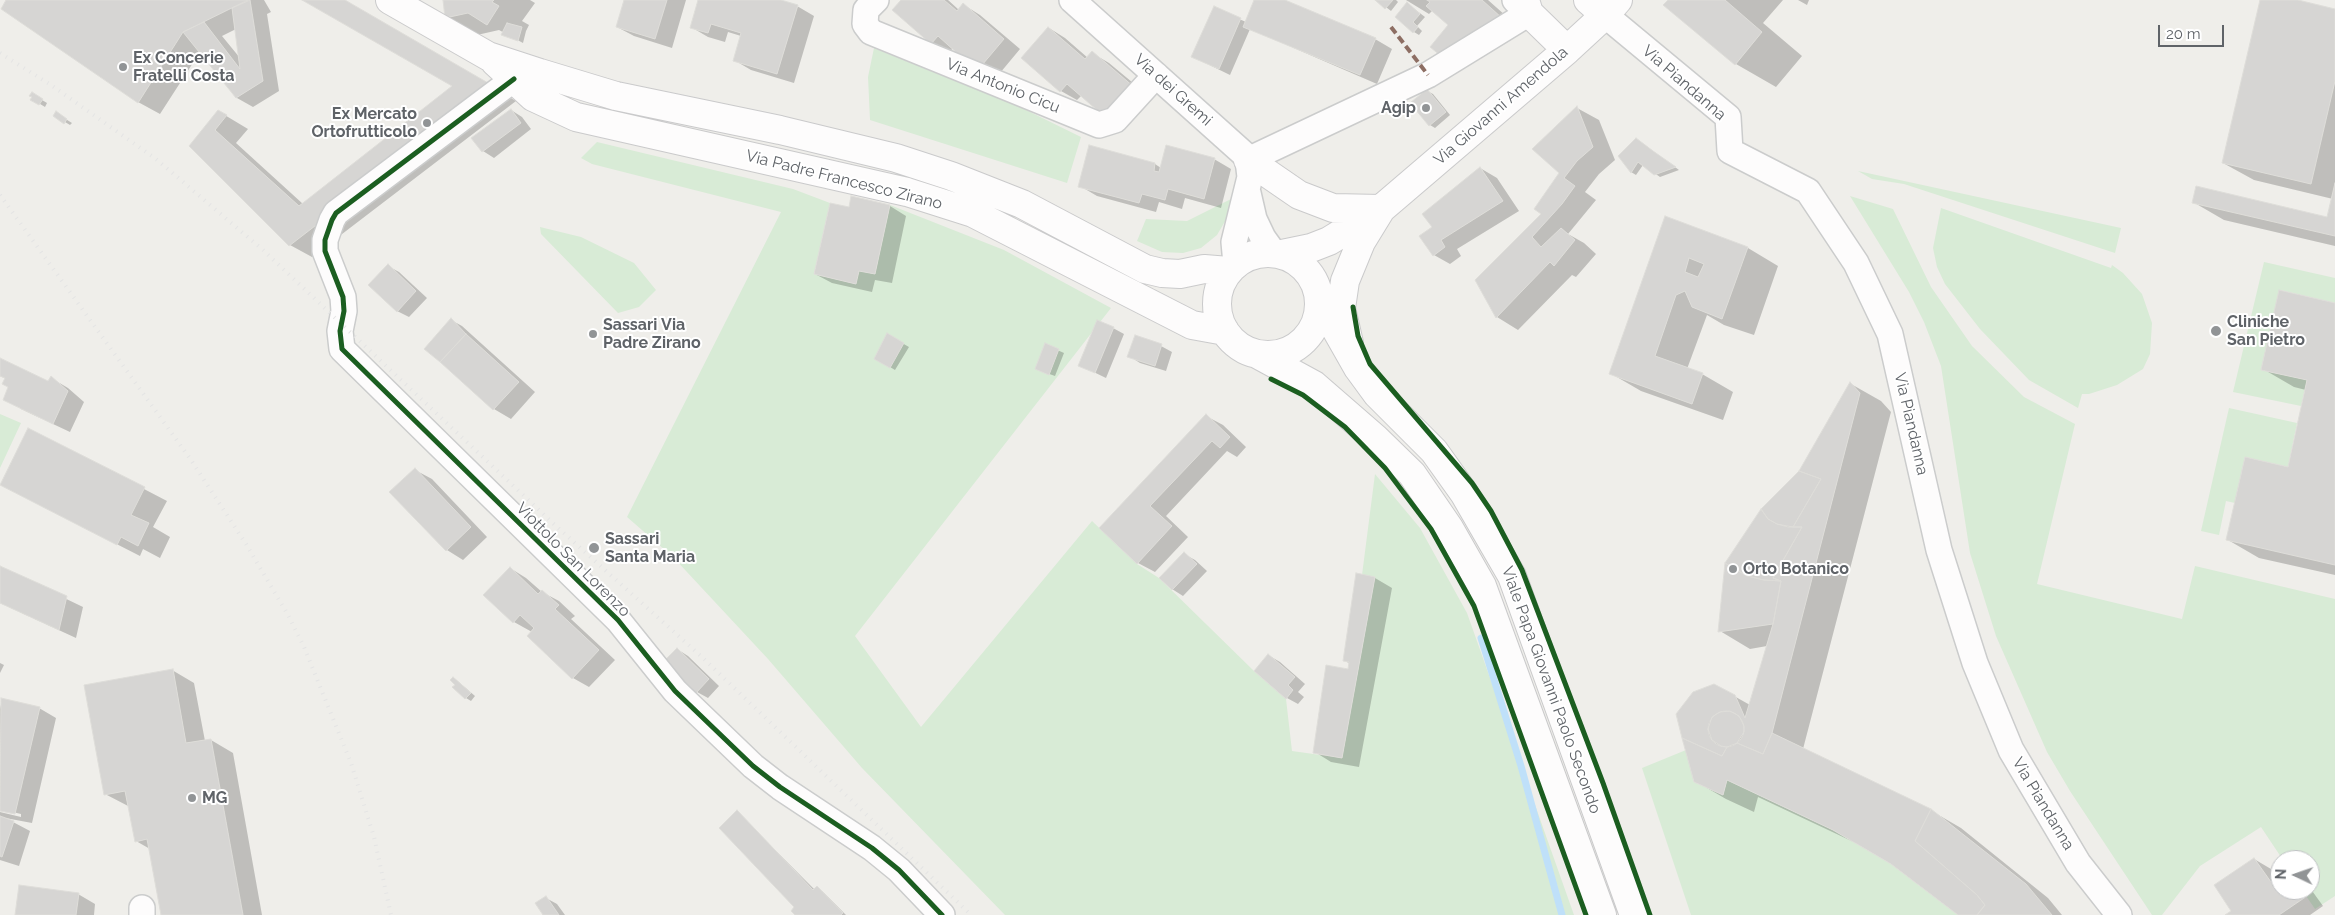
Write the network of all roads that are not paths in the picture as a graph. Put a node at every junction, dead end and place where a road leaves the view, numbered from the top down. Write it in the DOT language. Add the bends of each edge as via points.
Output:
graph roads {
  1 [pos="390,0"];
  2 [pos="876,0"];
  3 [pos="1072,0"];
  4 [pos="1523,4"];
  5 [pos="1604,5"];
  6 [pos="1567,50"];
  7 [pos="488,56"];
  8 [pos="1156,75"];
  9 [pos="514,79"];
  10 [pos="1248,160"];
  11 [pos="1248,192"];
  12 [pos="1381,209"];
  13 [pos="1277,253"];
  14 [pos="1226,262"];
  15 [pos="1345,281"];
  16 [pos="1319,310"];
  17 [pos="1225,330"];
  18 [pos="1257,354"];
  19 [pos="1352,354"];
  20 [pos="942,915"];
  21 [pos="1602,915"];
  22 [pos="1634,915"];
  23 [pos="2119,915"];
  1 -- 7 [label="main road, Via Padre Francesco Zirano"];
  2 -- 8 [label="street, Via Antonio Cicu" via="866,10 865,24 871,32 1099,125 1115,120"];
  3 -- 8 [label="street, Via dei Gremi"];
  4 -- 6 [label="main road"];
  4 -- 10 [label="street" via="1428,75"];
  5 -- 6 [label="main road, Via Giovanni Amendola"];
  5 -- 23 [label="street, Via Piandanna" via="1728,117 1730,151 1808,191 1856,263 1890,334 1939,550 1975,663 2011,750 2078,863"];
  6 -- 12 [label="main road, Via Giovanni Amendola"];
  7 -- 9 [label="main road, Via Padre Francesco Zirano"];
  7 -- 14 [label="main road, Via Padre Francesco Zirano" via="616,96 896,158 1001,194 1146,269 1180,274"];
  8 -- 10 [label="street, Via dei Gremi"];
  9 -- 17 [label="main road, Via Padre Francesco Zirano" via="533,98 576,117 907,192 973,213 1192,325"];
  9 -- 20 [label="street, Viottolo San Lorenzo" via="336,213 325,240 328,261 343,297 340,339 347,355 618,620 675,691 753,766 872,848"];
  10 -- 11 [label="street"];
  10 -- 12 [label="main road" via="1299,195 1333,208"];
  11 -- 13 [label="street" via="1254,219 1263,238"];
  11 -- 14 [label="street"];
  12 -- 13 [label="main road, Via Giovanni Amendola" via="1311,248"];
  12 -- 15 [label="main road, Via Giovanni Amendola" via="1351,262"];
  13 -- 14 [label="main road"];
  13 -- 16 [label="main road" via="1297,262 1309,273 1317,288"];
  14 -- 17 [label="main road" via="1217,300 1218,316"];
  15 -- 16 [label="main road, Via Giovanni Amendola"];
  15 -- 19 [label="main road" via="1341,308"];
  16 -- 18 [label="main road" via="1312,329 1302,342 1273,355"];
  16 -- 19 [label="main road, Viale Papa Giovanni Paolo Secondo" via="1333,324"];
  17 -- 18 [label="main road" via="1238,345"];
  18 -- 21 [label="main road, Viale Papa Giovanni Paolo Secondo" via="1314,385 1375,438 1412,474 1449,528 1482,586"];
  19 -- 22 [label="main road, Viale Papa Giovanni Paolo Secondo" via="1376,394 1434,451 1474,509 1512,576"];
}
